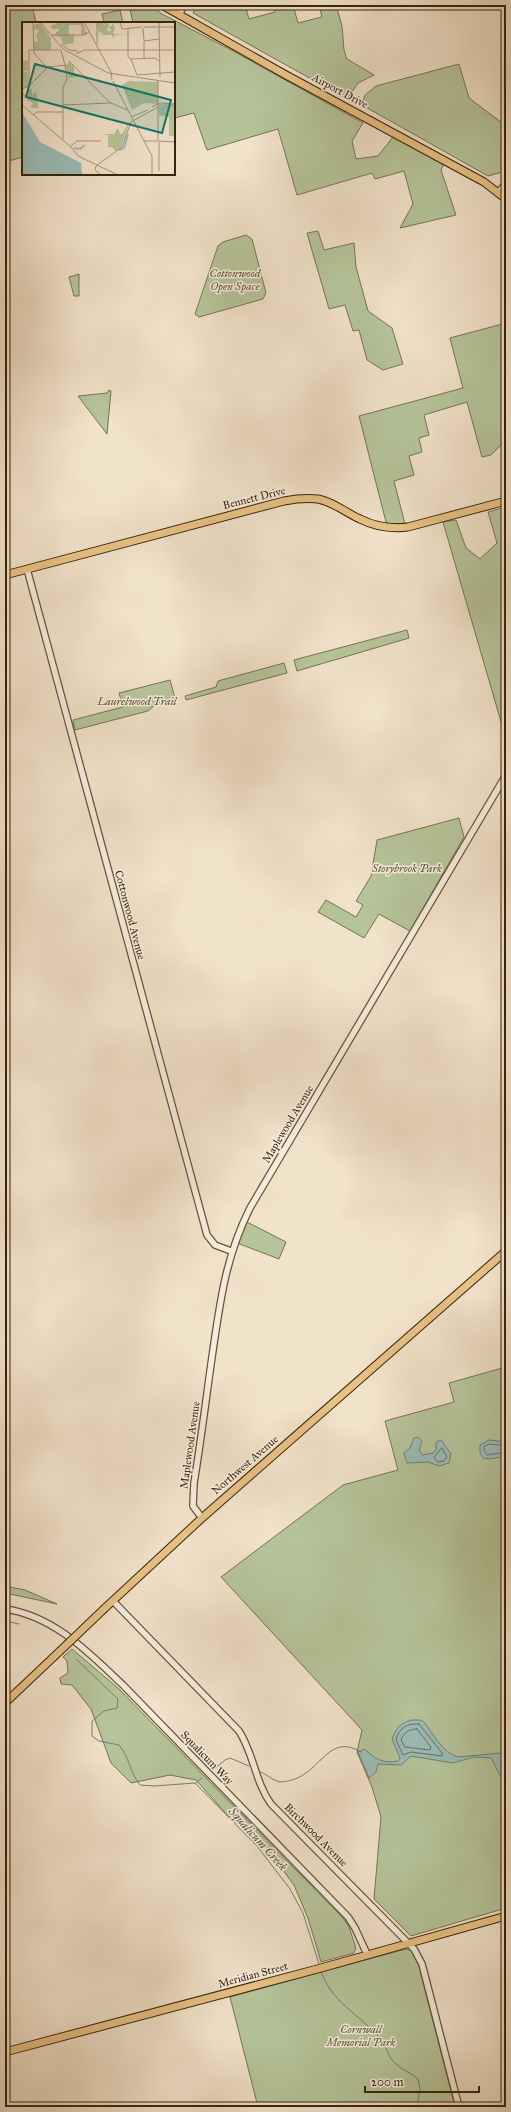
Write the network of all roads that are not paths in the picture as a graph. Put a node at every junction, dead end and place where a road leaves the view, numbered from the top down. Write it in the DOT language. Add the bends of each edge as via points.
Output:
graph roads {
  1 [pos="162,5"];
  2 [pos="184,5"];
  3 [pos="179,15"];
  4 [pos="506,183"];
  5 [pos="499,192"];
  6 [pos="506,199"];
  7 [pos="506,501"];
  8 [pos="27,570"];
  9 [pos="5,575"];
  10 [pos="506,775"];
  11 [pos="231,1251"];
  12 [pos="506,1251"];
  13 [pos="202,1518"];
  14 [pos="113,1601"];
  15 [pos="5,1609"];
  16 [pos="5,1703"];
  17 [pos="506,1916"];
  18 [pos="409,1943"];
  19 [pos="367,1954"];
  20 [pos="5,2052"];
  21 [pos="459,2107"];
  1 -- 3 [label="main road, Airport Drive"];
  2 -- 3 [label="street"];
  3 -- 5 [label="main road, Airport Drive"];
  4 -- 5 [label="street"];
  5 -- 6 [label="main road, Airport Drive"];
  7 -- 8 [label="main road, Bennett Drive" via="392,529 360,519 336,505 319,500 292,500"];
  8 -- 9 [label="main road, Bennett Drive"];
  8 -- 11 [label="street, Cottonwood Avenue" via="207,1235 214,1245"];
  10 -- 11 [label="street, Maplewood Avenue" via="250,1208"];
  11 -- 13 [label="street, Maplewood Avenue" via="218,1308 194,1483 192,1502"];
  12 -- 13 [label="main road, Northwest Avenue"];
  13 -- 14 [label="main road, Northwest Avenue"];
  14 -- 16 [label="main road, Northwest Avenue, bridge"];
  14 -- 18 [label="street, Birchwood Avenue" via="239,1731 246,1743 262,1792 271,1804"];
  15 -- 19 [label="street, Squalicum Way" via="33,1616 54,1626 123,1685 348,1917"];
  17 -- 18 [label="main road, Meridian Street"];
  18 -- 19 [label="main road, Meridian Street"];
  18 -- 21 [label="street, Birchwood Avenue" via="422,1964"];
  19 -- 20 [label="main road, Meridian Street"];
}
